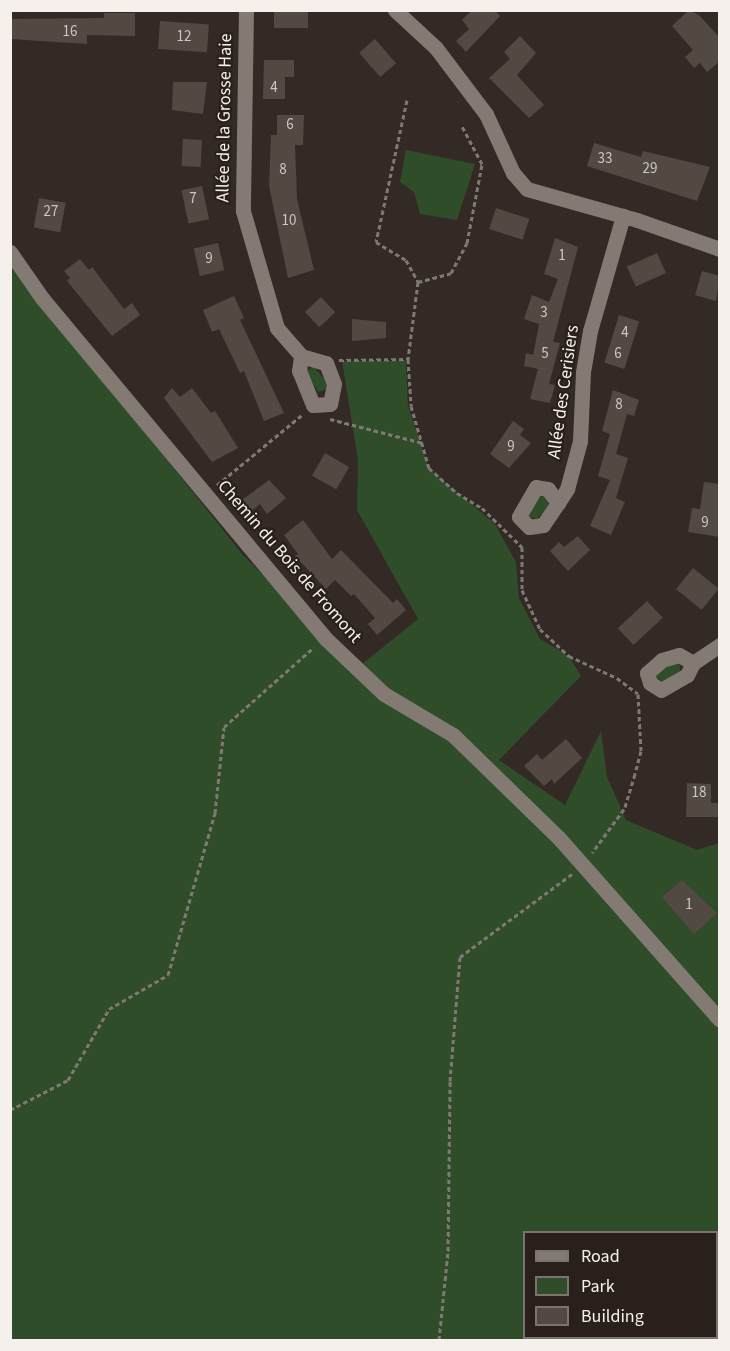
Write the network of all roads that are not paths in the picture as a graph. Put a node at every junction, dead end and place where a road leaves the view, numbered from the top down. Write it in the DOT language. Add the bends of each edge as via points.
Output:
graph roads {
  1 [pos="246,10"];
  2 [pos="395,10"];
  3 [pos="623,216"];
  4 [pos="720,249"];
  5 [pos="10,252"];
  6 [pos="301,356"];
  7 [pos="558,502"];
  8 [pos="720,645"];
  9 [pos="693,663"];
  10 [pos="720,1020"];
  1 -- 6 [label="street, Allée de la Grosse Haie" via="243,211 277,328"];
  2 -- 3 [label="street" via="436,48 486,114 513,173 527,189"];
  3 -- 4 [label="street"];
  3 -- 7 [label="street, Allée des Cerisiers" via="583,372 580,441 567,489"];
  5 -- 10 [label="street, Chemin du Bois de Fromont" via="42,298 325,638 384,694 453,735 558,837"];
  6 -- 6 [label="street" via="299,371 318,405 330,404 334,384 326,363"];
  8 -- 9 [label="street"];
}
